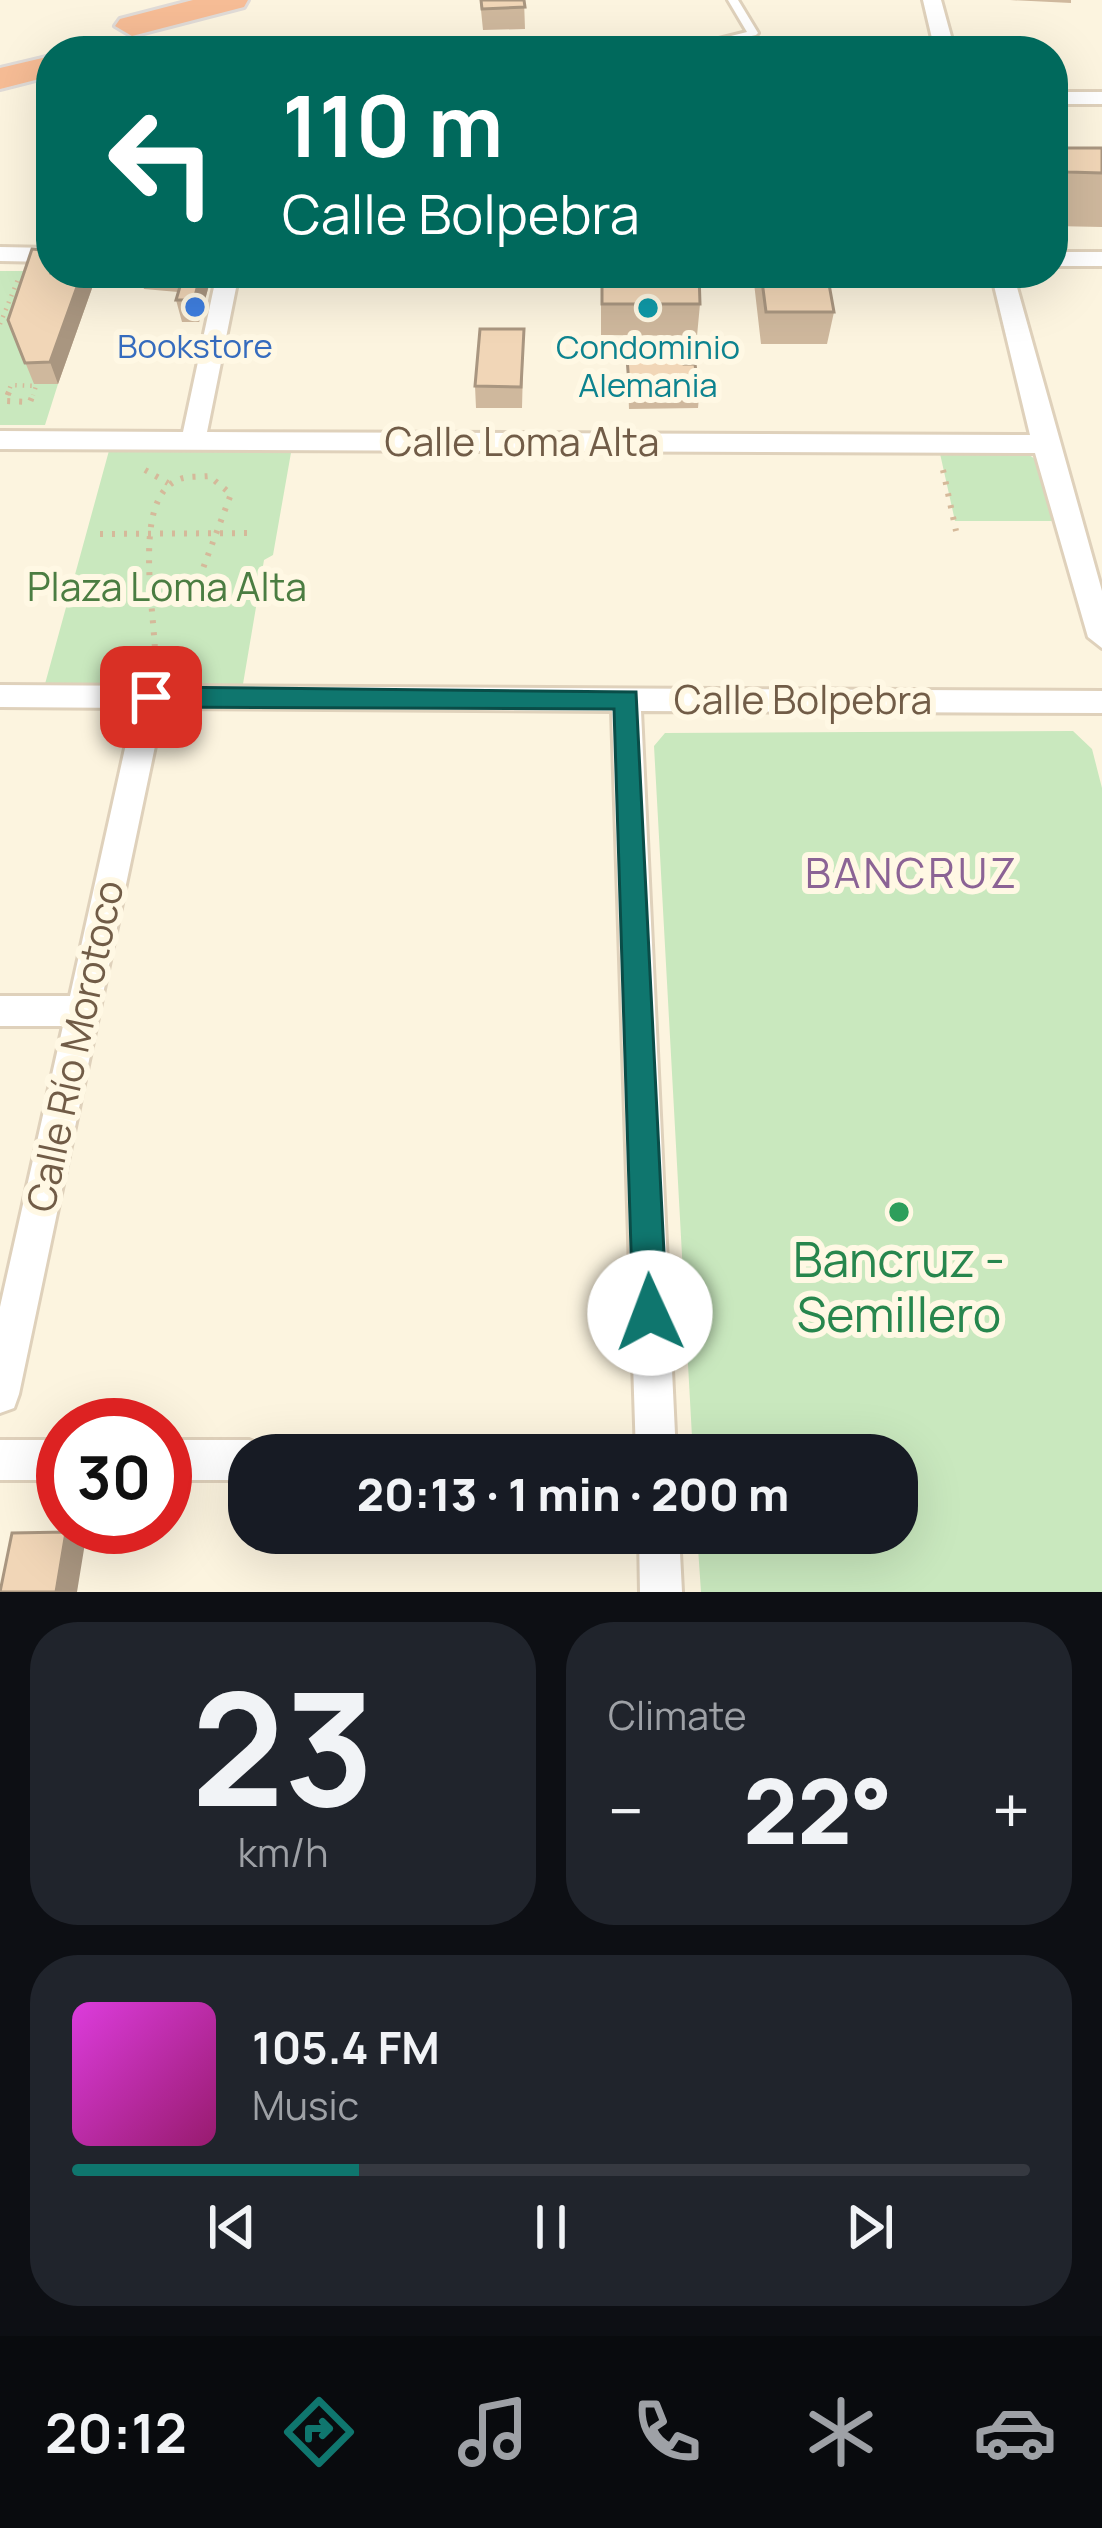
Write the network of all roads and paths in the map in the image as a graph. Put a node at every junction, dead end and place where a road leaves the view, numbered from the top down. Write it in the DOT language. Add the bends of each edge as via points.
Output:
graph roads {
  1 [pos="158,0"];
  2 [pos="232,0"];
  3 [pos="734,0"];
  4 [pos="932,0"];
  5 [pos="133,26"];
  6 [pos="117,36"];
  7 [pos="741,36"];
  8 [pos="941,36"];
  9 [pos="36,70"];
  10 [pos="0,79"];
  11 [pos="1068,98"];
  12 [pos="1102,98"];
  13 [pos="0,254"];
  14 [pos="36,255"];
  15 [pos="1068,259"];
  16 [pos="1102,259"];
  17 [pos="36,260"];
  18 [pos="225,288"];
  19 [pos="1006,288"];
  20 [pos="0,324"];
  21 [pos="4,393"];
  22 [pos="0,440"];
  23 [pos="193,441"];
  24 [pos="937,443"];
  25 [pos="1045,444"];
  26 [pos="956,531"];
  27 [pos="218,532"];
  28 [pos="152,533"];
  29 [pos="255,533"];
  30 [pos="100,534"];
  31 [pos="237,601"];
  32 [pos="1102,637"];
  33 [pos="0,696"];
  34 [pos="151,697"];
  35 [pos="626,699"];
  36 [pos="1102,702"];
  37 [pos="0,1011"];
  38 [pos="83,1011"];
  39 [pos="0,1394"];
  40 [pos="655,1434"];
  41 [pos="0,1460"];
  42 [pos="36,1460"];
  43 [pos="192,1460"];
  44 [pos="228,1460"];
  45 [pos="660,1554"];
  46 [pos="661,1592"];
  1 -- 5 [label="highway"];
  2 -- 5 [label="highway"];
  3 -- 7 [label="lane" via="753,33"];
  4 -- 8 [label="street"];
  5 -- 6 [label="highway"];
  9 -- 10 [label="highway"];
  11 -- 12 [label="street"];
  13 -- 14 [label="street"];
  15 -- 16 [label="street"];
  17 -- 20 [label="path"];
  18 -- 23 [label="street"];
  19 -- 25 [label="street"];
  21 -- 21 [label="path" via="5,401 30,402 35,386 11,385"];
  22 -- 23 [label="street, Calle Loma Alta"];
  23 -- 24 [label="street, Calle Loma Alta"];
  24 -- 25 [label="street, Calle Loma Alta"];
  24 -- 26 [label="path"];
  25 -- 32 [label="street"];
  27 -- 28 [label="path"];
  27 -- 28 [label="path" via="231,494 219,480 195,474 156,496"];
  27 -- 29 [label="path"];
  27 -- 31 [label="path" via="199,580 210,593"];
  28 -- 30 [label="path"];
  28 -- 34 [label="path" via="148,592 159,656"];
  33 -- 34 [label="street, Calle Bolpebra"];
  34 -- 35 [label="street, Calle Bolpebra"];
  34 -- 38 [label="street, Calle Río Morotoco"];
  35 -- 36 [label="street, Calle Bolpebra"];
  35 -- 40 [label="street"];
  37 -- 38 [label="street"];
  38 -- 39 [label="street, Calle Río Morotoco"];
  41 -- 42 [label="street"];
  43 -- 44 [label="street"];
  45 -- 46 [label="street"];
}
